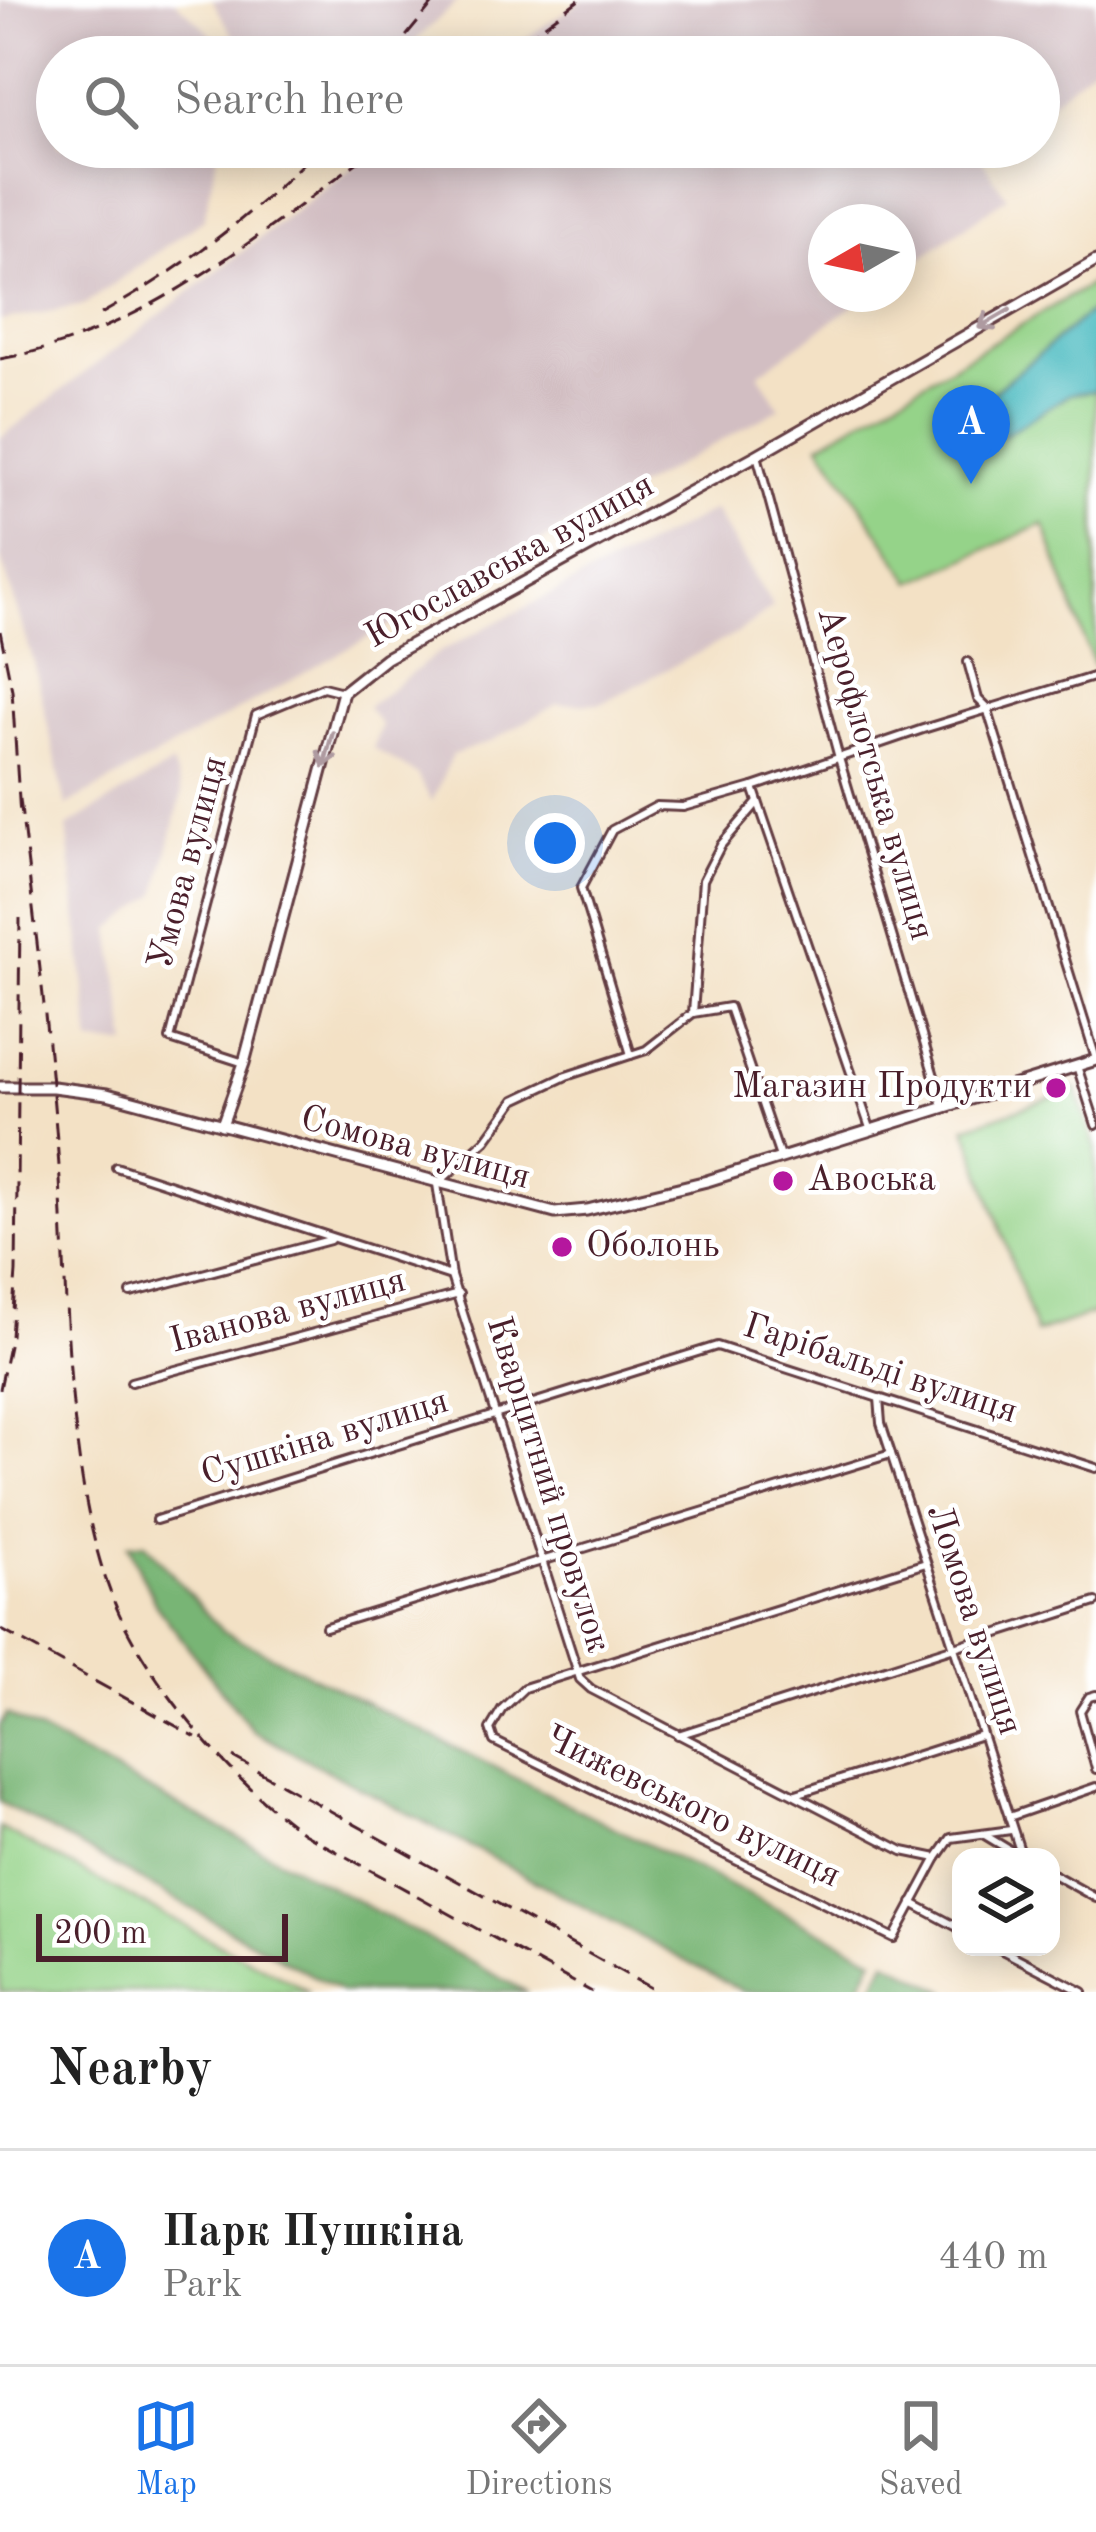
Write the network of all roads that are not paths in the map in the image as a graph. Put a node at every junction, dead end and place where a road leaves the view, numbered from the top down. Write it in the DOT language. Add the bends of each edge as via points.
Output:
graph roads {
  1 [pos="1096,261"];
  2 [pos="757,455"];
  3 [pos="968,662"];
  4 [pos="1096,676"];
  5 [pos="343,692"];
  6 [pos="987,708"];
  7 [pos="838,758"];
  8 [pos="753,787"];
  9 [pos="758,802"];
  10 [pos="693,1012"];
  11 [pos="631,1055"];
  12 [pos="1096,1059"];
  13 [pos="244,1063"];
  14 [pos="1077,1066"];
  15 [pos="0,1087"];
  16 [pos="944,1106"];
  17 [pos="222,1125"];
  18 [pos="1096,1125"];
  19 [pos="870,1128"];
  20 [pos="780,1157"];
  21 [pos="116,1167"];
  22 [pos="437,1184"];
  23 [pos="334,1239"];
  24 [pos="451,1276"];
  25 [pos="131,1292"];
  26 [pos="459,1294"];
  27 [pos="717,1346"];
  28 [pos="131,1382"];
  29 [pos="879,1398"];
  30 [pos="497,1414"];
  31 [pos="891,1454"];
  32 [pos="1096,1468"];
  33 [pos="157,1520"];
  34 [pos="545,1561"];
  35 [pos="926,1563"];
  36 [pos="1096,1602"];
  37 [pos="326,1627"];
  38 [pos="953,1648"];
  39 [pos="578,1670"];
  40 [pos="1096,1695"];
  41 [pos="678,1735"];
  42 [pos="981,1736"];
  43 [pos="1096,1769"];
  44 [pos="1096,1787"];
  45 [pos="794,1794"];
  46 [pos="1007,1818"];
  47 [pos="1011,1830"];
  48 [pos="983,1834"];
  49 [pos="1006,1848"];
  50 [pos="1018,1848"];
  51 [pos="937,1858"];
  52 [pos="1060,1879"];
  53 [pos="1096,1898"];
  54 [pos="912,1904"];
  55 [pos="952,1924"];
  56 [pos="1013,1956"];
  57 [pos="1083,1992"];
  1 -- 2 [label="street, Югославська вулиця, one-way"];
  2 -- 5 [label="street, Югославська вулиця" via="386,658"];
  2 -- 7 [label="street, Аерофлотська вулиця"];
  3 -- 6 [label="street"];
  4 -- 6 [label="street"];
  5 -- 13 [label="street, Югославська вулиця, one-way"];
  5 -- 13 [label="street, Умова вулиця" via="322,687 256,715 170,1040"];
  6 -- 7 [label="street"];
  6 -- 12 [label="street"];
  7 -- 8 [label="street"];
  7 -- 16 [label="street, Аерофлотська вулиця"];
  8 -- 9 [label="street"];
  8 -- 11 [label="street" via="680,808 661,805 617,827 581,883"];
  9 -- 10 [label="street" via="703,880"];
  9 -- 19 [label="street"];
  10 -- 11 [label="street"];
  10 -- 20 [label="street" via="729,1006"];
  11 -- 22 [label="street" via="515,1100"];
  12 -- 14 [label="street, Сомова вулиця"];
  13 -- 17 [label="street, Югославська вулиця"];
  14 -- 16 [label="street, Сомова вулиця"];
  14 -- 18 [label="street"];
  15 -- 17 [label="street, Сомова вулиця" via="83,1090"];
  16 -- 19 [label="street, Сомова вулиця"];
  17 -- 22 [label="street, Сомова вулиця"];
  19 -- 20 [label="street, Сомова вулиця"];
  20 -- 22 [label="street, Сомова вулиця" via="555,1213"];
  21 -- 23 [label="street"];
  22 -- 24 [label="street, Кварцитний провулок"];
  23 -- 24 [label="street"];
  23 -- 25 [label="street"];
  24 -- 26 [label="street, Кварцитний провулок"];
  26 -- 28 [label="street, Іванова вулиця"];
  26 -- 30 [label="street, Кварцитний провулок"];
  27 -- 29 [label="street, Гарібальді вулиця"];
  27 -- 30 [label="street, Сушкіна вулиця"];
  29 -- 31 [label="street, Ломова вулиця"];
  29 -- 32 [label="street, Гарібальді вулиця"];
  30 -- 33 [label="street, Сушкіна вулиця"];
  30 -- 34 [label="street, Кварцитний провулок"];
  31 -- 34 [label="street"];
  31 -- 35 [label="street, Ломова вулиця"];
  34 -- 37 [label="street"];
  34 -- 39 [label="street, Кварцитний провулок"];
  35 -- 38 [label="street, Ломова вулиця"];
  35 -- 39 [label="street"];
  36 -- 38 [label="street"];
  38 -- 41 [label="street"];
  38 -- 42 [label="street, Ломова вулиця"];
  39 -- 41 [label="street, Кварцитний провулок" via="584,1685"];
  39 -- 54 [label="street, Чижевського вулиця" via="524,1688 490,1729 494,1741 894,1938"];
  40 -- 43 [label="street" via="1083,1703 1080,1719"];
  41 -- 45 [label="street, Кварцитний провулок"];
  42 -- 45 [label="street"];
  42 -- 46 [label="street, Ломова вулиця"];
  44 -- 46 [label="street"];
  45 -- 51 [label="street, Кварцитний провулок" via="903,1851"];
  46 -- 47 [label="street, Ломова вулиця"];
  47 -- 48 [label="street"];
  47 -- 50 [label="street, Ломова вулиця"];
  48 -- 49 [label="street"];
  48 -- 51 [label="street" via="951,1838"];
  51 -- 54 [label="street, Чижевського вулиця"];
  52 -- 53 [label="street"];
  54 -- 55 [label="street"];
  56 -- 57 [label="street"];
}
